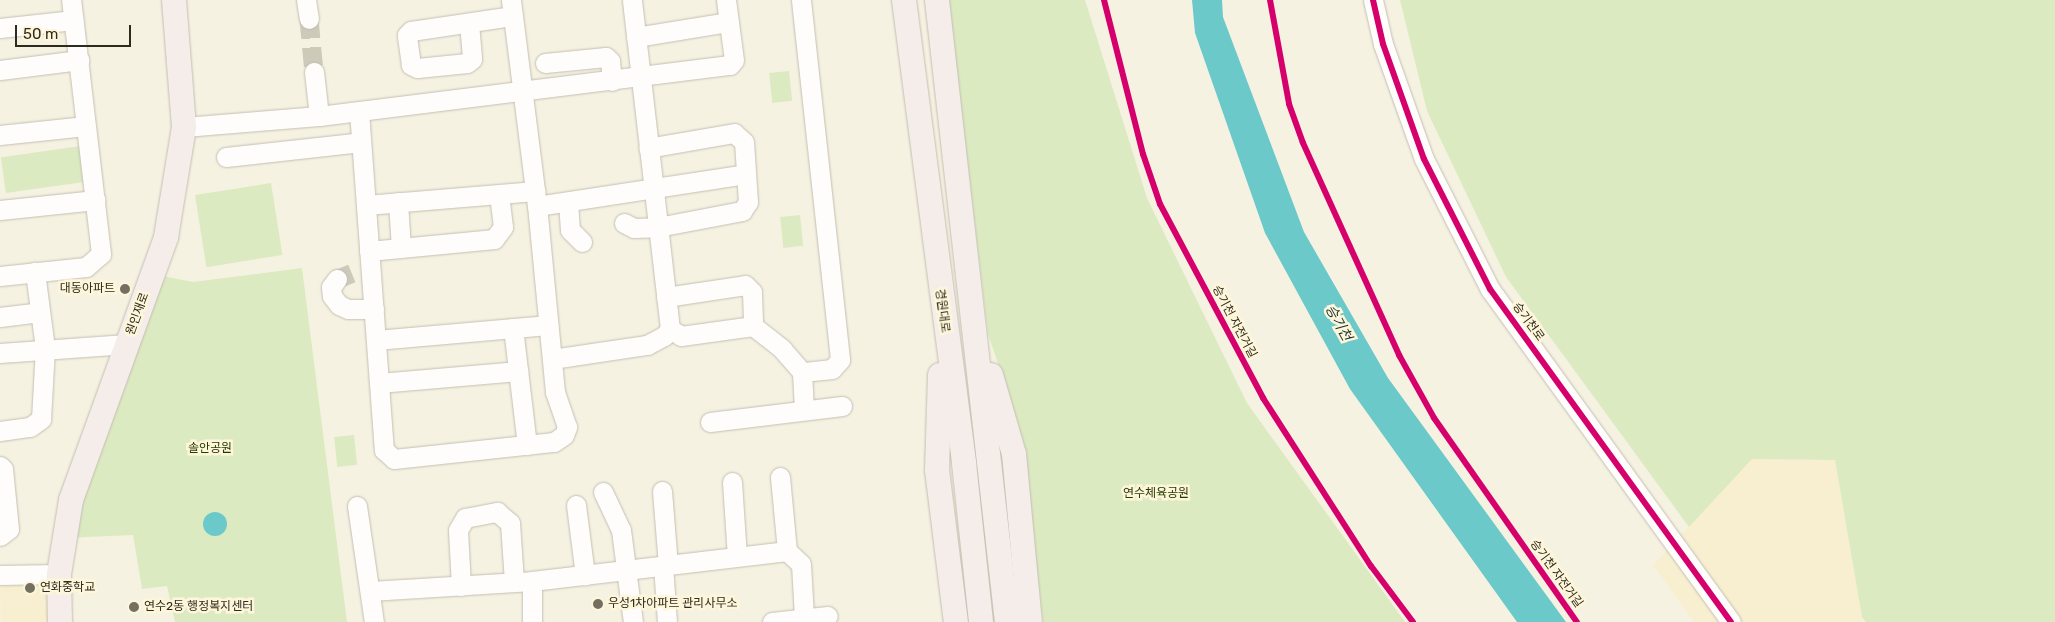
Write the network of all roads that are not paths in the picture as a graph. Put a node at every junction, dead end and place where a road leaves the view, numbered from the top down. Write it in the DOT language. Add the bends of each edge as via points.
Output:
graph roads {
  1 [pos="71,0"];
  2 [pos="174,0"];
  3 [pos="306,0"];
  4 [pos="632,0"];
  5 [pos="726,0"];
  6 [pos="801,0"];
  7 [pos="904,0"];
  8 [pos="937,0"];
  9 [pos="1372,0"];
  10 [pos="512,8"];
  11 [pos="309,19"];
  12 [pos="74,20"];
  13 [pos="469,22"];
  14 [pos="729,22"];
  15 [pos="0,28"];
  16 [pos="636,36"];
  17 [pos="78,60"];
  18 [pos="545,63"];
  19 [pos="0,70"];
  20 [pos="314,72"];
  21 [pos="640,78"];
  22 [pos="612,81"];
  23 [pos="522,91"];
  24 [pos="358,111"];
  25 [pos="319,116"];
  26 [pos="86,126"];
  27 [pos="184,127"];
  28 [pos="0,134"];
  29 [pos="361,142"];
  30 [pos="648,148"];
  31 [pos="226,157"];
  32 [pos="746,174"];
  33 [pos="653,189"];
  34 [pos="499,194"];
  35 [pos="536,198"];
  36 [pos="95,200"];
  37 [pos="398,202"];
  38 [pos="568,202"];
  39 [pos="366,205"];
  40 [pos="0,210"];
  41 [pos="624,223"];
  42 [pos="658,227"];
  43 [pos="582,242"];
  44 [pos="401,248"];
  45 [pos="369,251"];
  46 [pos="35,272"];
  47 [pos="0,276"];
  48 [pos="337,279"];
  49 [pos="666,297"];
  50 [pos="970,305"];
  51 [pos="374,309"];
  52 [pos="942,311"];
  53 [pos="40,312"];
  54 [pos="0,317"];
  55 [pos="548,325"];
  56 [pos="753,326"];
  57 [pos="513,328"];
  58 [pos="670,328"];
  59 [pos="376,340"];
  60 [pos="127,344"];
  61 [pos="45,348"];
  62 [pos="0,352"];
  63 [pos="552,359"];
  64 [pos="518,371"];
  65 [pos="802,372"];
  66 [pos="379,383"];
  67 [pos="842,406"];
  68 [pos="804,410"];
  69 [pos="710,422"];
  70 [pos="0,431"];
  71 [pos="527,445"];
  72 [pos="0,466"];
  73 [pos="780,478"];
  74 [pos="732,482"];
  75 [pos="662,491"];
  76 [pos="603,492"];
  77 [pos="3,498"];
  78 [pos="576,505"];
  79 [pos="357,506"];
  80 [pos="0,536"];
  81 [pos="788,551"];
  82 [pos="737,557"];
  83 [pos="665,565"];
  84 [pos="627,569"];
  85 [pos="0,574"];
  86 [pos="59,574"];
  87 [pos="585,574"];
  88 [pos="523,582"];
  89 [pos="461,586"];
  90 [pos="370,591"];
  91 [pos="828,616"];
  92 [pos="804,617"];
  93 [pos="780,621"];
  94 [pos="60,622"];
  95 [pos="374,622"];
  96 [pos="532,622"];
  97 [pos="632,622"];
  98 [pos="667,622"];
  99 [pos="956,622"];
  100 [pos="981,622"];
  101 [pos="1007,622"];
  102 [pos="1030,622"];
  103 [pos="1731,622"];
  1 -- 12 [label="street"];
  2 -- 27 [label="main road, 원인재로"];
  3 -- 11 [label="street"];
  4 -- 16 [label="street"];
  5 -- 14 [label="street"];
  6 -- 65 [label="street" via="840,360 832,369"];
  7 -- 52 [label="main road, 경원대로"];
  8 -- 50 [label="main road"];
  9 -- 103 [label="street, 승기천로" via="1383,44 1424,159 1490,289"];
  10 -- 13 [label="street"];
  10 -- 23 [label="street"];
  12 -- 15 [label="street"];
  12 -- 17 [label="street"];
  14 -- 16 [label="street"];
  14 -- 21 [label="street" via="734,60 730,65"];
  16 -- 21 [label="street"];
  17 -- 19 [label="street"];
  17 -- 26 [label="street"];
  18 -- 22 [label="street" via="606,57 610,61"];
  20 -- 25 [label="street"];
  21 -- 22 [label="street"];
  21 -- 30 [label="street"];
  22 -- 23 [label="street"];
  23 -- 24 [label="street"];
  23 -- 35 [label="street"];
  24 -- 25 [label="street"];
  24 -- 29 [label="street"];
  25 -- 27 [label="street"];
  26 -- 28 [label="street"];
  26 -- 36 [label="street"];
  27 -- 60 [label="main road, 원인재로" via="166,237"];
  29 -- 31 [label="street"];
  29 -- 39 [label="street"];
  30 -- 32 [label="street" via="734,133 744,142"];
  30 -- 33 [label="street"];
  32 -- 33 [label="street"];
  32 -- 42 [label="street" via="748,202 742,211"];
  33 -- 38 [label="street"];
  33 -- 42 [label="street"];
  34 -- 35 [label="street"];
  34 -- 37 [label="street"];
  34 -- 44 [label="street" via="503,228 494,238"];
  35 -- 38 [label="street"];
  35 -- 55 [label="street"];
  36 -- 40 [label="street"];
  36 -- 46 [label="street" via="102,254 86,267"];
  37 -- 39 [label="street"];
  37 -- 44 [label="street"];
  38 -- 43 [label="street" via="570,230"];
  39 -- 45 [label="street"];
  41 -- 42 [label="street" via="634,228"];
  42 -- 49 [label="street"];
  44 -- 45 [label="street"];
  45 -- 51 [label="street"];
  46 -- 47 [label="street"];
  46 -- 53 [label="street"];
  48 -- 51 [label="street" via="331,287 332,296 339,305 348,309"];
  49 -- 56 [label="street" via="745,286 752,292"];
  49 -- 58 [label="street"];
  50 -- 101 [label="main road"];
  50 -- 102 [label="main road" via="1014,454"];
  51 -- 59 [label="street"];
  52 -- 99 [label="main road" via="937,470"];
  52 -- 100 [label="main road, 경원대로" via="964,463"];
  53 -- 54 [label="street"];
  53 -- 61 [label="street"];
  55 -- 57 [label="street"];
  55 -- 63 [label="street"];
  56 -- 58 [label="street" via="681,336"];
  56 -- 65 [label="street" via="782,349"];
  57 -- 59 [label="street"];
  57 -- 64 [label="street"];
  58 -- 63 [label="street" via="664,336 647,345"];
  59 -- 66 [label="street"];
  60 -- 61 [label="street"];
  60 -- 86 [label="main road, 원인재로" via="71,500"];
  61 -- 62 [label="street"];
  61 -- 70 [label="street" via="41,419 30,427"];
  63 -- 71 [label="street" via="555,392 567,427 564,435 554,442"];
  64 -- 66 [label="street"];
  64 -- 71 [label="street"];
  65 -- 68 [label="street"];
  66 -- 71 [label="street" via="384,450 394,459"];
  67 -- 68 [label="street"];
  68 -- 69 [label="street"];
  72 -- 77 [label="street" via="3,469"];
  73 -- 81 [label="street"];
  74 -- 82 [label="street"];
  75 -- 83 [label="street"];
  76 -- 84 [label="street" via="621,530"];
  77 -- 80 [label="street" via="9,529"];
  78 -- 87 [label="street"];
  79 -- 90 [label="street"];
  81 -- 82 [label="street"];
  81 -- 92 [label="street" via="801,564"];
  82 -- 83 [label="street"];
  83 -- 84 [label="street"];
  83 -- 98 [label="street"];
  84 -- 87 [label="street"];
  84 -- 97 [label="street"];
  85 -- 86 [label="street"];
  86 -- 94 [label="main road, 원인재로"];
  87 -- 88 [label="street"];
  88 -- 89 [label="street"];
  88 -- 89 [label="street" via="510,523 497,512 465,518 458,530"];
  88 -- 96 [label="street"];
  89 -- 90 [label="street"];
  90 -- 95 [label="street"];
  91 -- 92 [label="street"];
  92 -- 93 [label="street"];
}
